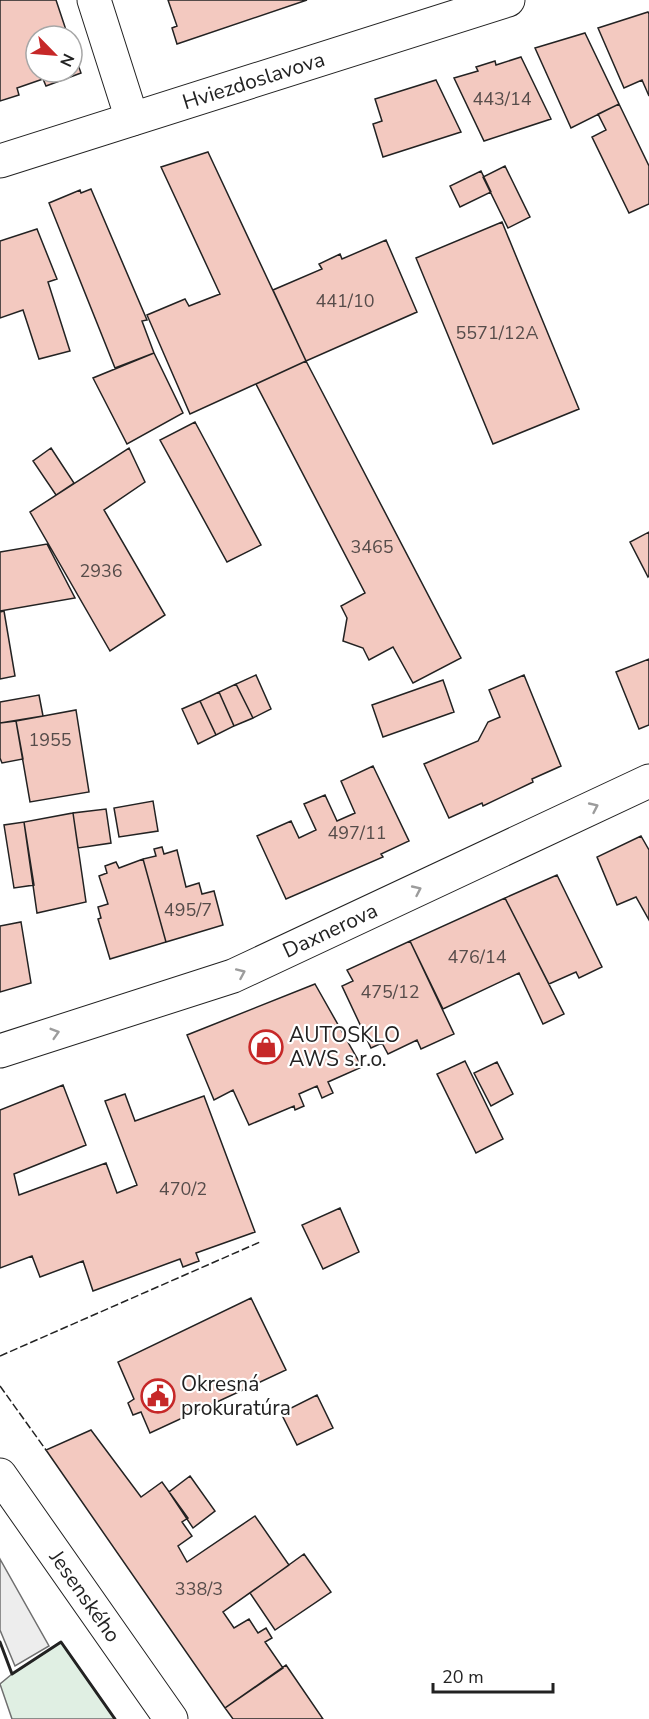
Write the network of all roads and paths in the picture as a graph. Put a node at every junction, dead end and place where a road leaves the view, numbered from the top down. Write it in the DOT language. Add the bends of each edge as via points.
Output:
graph roads {
  1 [pos="94,0"];
  2 [pos="507,0"];
  3 [pos="132,118"];
  4 [pos="0,161"];
  5 [pos="649,781"];
  6 [pos="0,1052"];
  7 [pos="0,1475"];
  8 [pos="171,1719"];
  1 -- 3 [label="street"];
  2 -- 3 [label="street, Hviezdoslavova"];
  3 -- 4 [label="street, Hviezdoslavova"];
  6 -- 5 [label="street, Daxnerova, one-way" via="233,976"];
  7 -- 8 [label="street, Jesenského"];
}
